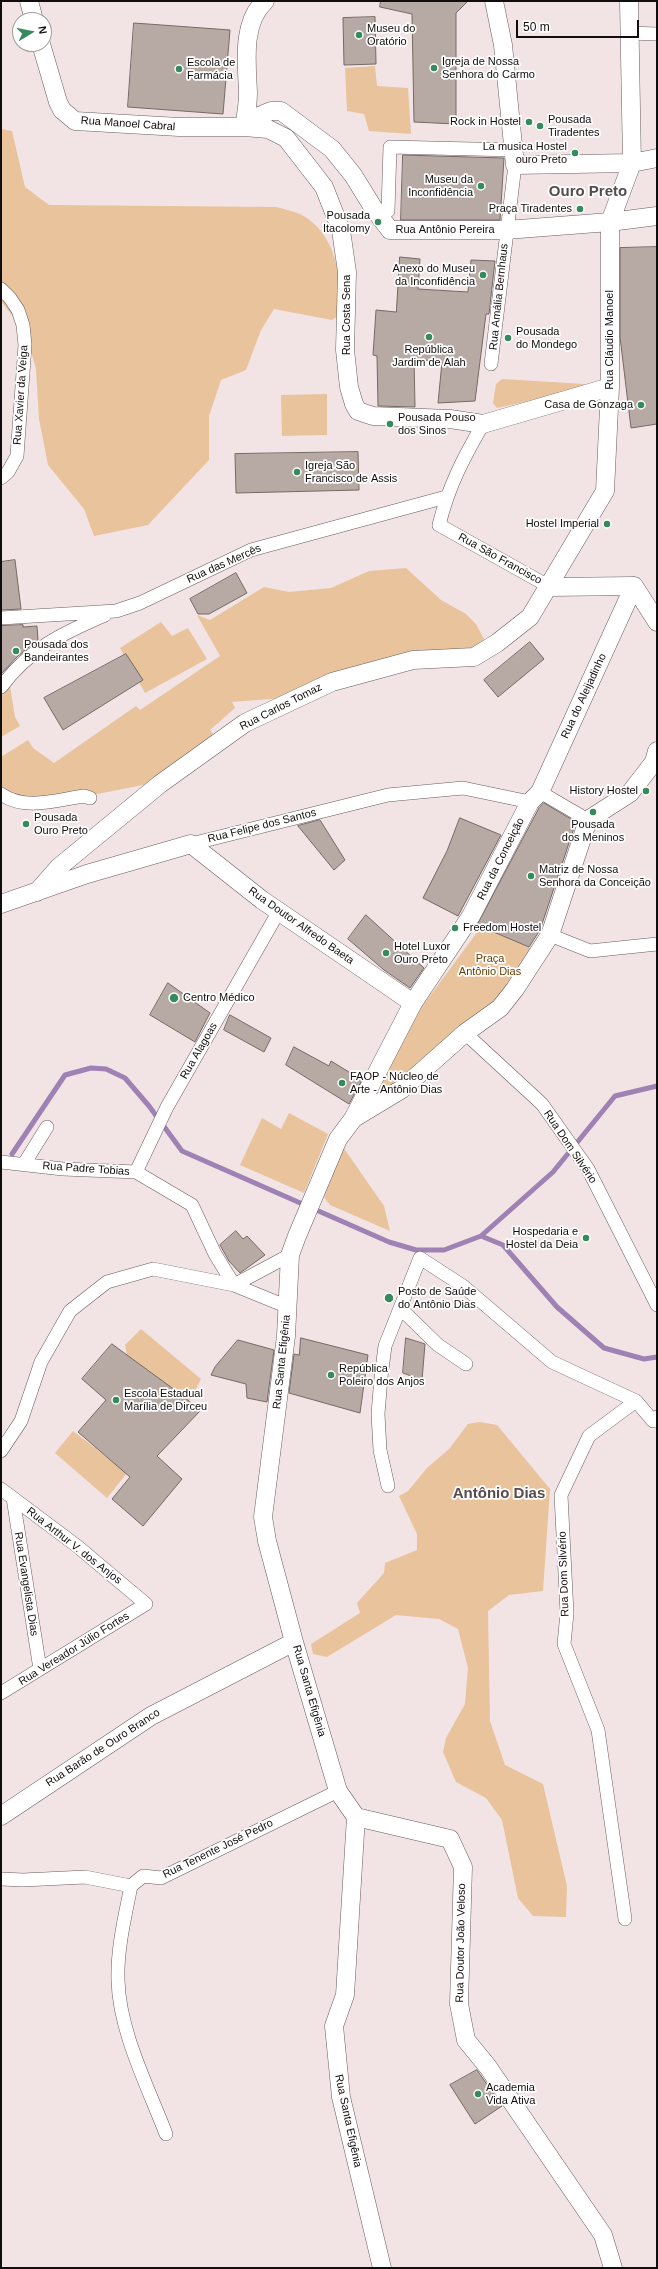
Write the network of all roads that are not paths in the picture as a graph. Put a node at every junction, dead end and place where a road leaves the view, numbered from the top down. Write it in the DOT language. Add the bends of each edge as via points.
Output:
graph roads {
  1 [pos="29,1"];
  2 [pos="265,1"];
  3 [pos="494,1"];
  4 [pos="629,1"];
  5 [pos="32,12"];
  6 [pos="628,33"];
  7 [pos="657,34"];
  8 [pos="43,52"];
  9 [pos="244,127"];
  10 [pos="514,157"];
  11 [pos="657,158"];
  12 [pos="632,163"];
  13 [pos="388,212"];
  14 [pos="657,216"];
  15 [pos="610,222"];
  16 [pos="506,230"];
  17 [pos="1,289"];
  18 [pos="491,364"];
  19 [pos="610,387"];
  20 [pos="483,424"];
  21 [pos="1,478"];
  22 [pos="446,497"];
  23 [pos="634,586"];
  24 [pos="550,587"];
  25 [pos="116,610"];
  26 [pos="1,618"];
  27 [pos="657,622"];
  28 [pos="1,687"];
  29 [pos="657,750"];
  30 [pos="1,794"];
  31 [pos="535,797"];
  32 [pos="90,798"];
  33 [pos="588,820"];
  34 [pos="191,844"];
  35 [pos="37,892"];
  36 [pos="1,904"];
  37 [pos="279,911"];
  38 [pos="550,935"];
  39 [pos="657,944"];
  40 [pos="413,1003"];
  41 [pos="465,1032"];
  42 [pos="353,1119"];
  43 [pos="47,1127"];
  44 [pos="1,1162"];
  45 [pos="24,1164"];
  46 [pos="136,1172"];
  47 [pos="290,1255"];
  48 [pos="234,1285"];
  49 [pos="657,1305"];
  50 [pos="288,1307"];
  51 [pos="401,1309"];
  52 [pos="466,1364"];
  53 [pos="636,1401"];
  54 [pos="657,1417"];
  55 [pos="1,1451"];
  56 [pos="388,1486"];
  57 [pos="1,1489"];
  58 [pos="13,1498"];
  59 [pos="146,1604"];
  60 [pos="294,1642"];
  61 [pos="40,1669"];
  62 [pos="1,1693"];
  63 [pos="338,1791"];
  64 [pos="1,1816"];
  65 [pos="356,1817"];
  66 [pos="1,1879"];
  67 [pos="131,1886"];
  68 [pos="625,1919"];
  69 [pos="166,2134"];
  70 [pos="382,2268"];
  71 [pos="613,2268"];
  1 -- 5 [label="street"];
  2 -- 9 [label="street" via="248,34 248,95"];
  3 -- 10 [label="street" via="504,45"];
  4 -- 6 [label="street"];
  6 -- 7 [label="street"];
  6 -- 12 [label="street"];
  8 -- 9 [label="street, Rua Manoel Cabral" via="58,102 62,110 75,120 179,127"];
  9 -- 16 [label="street, Rua Antônio Pereira" via="271,110 281,111 332,149 390,230"];
  9 -- 20 [label="street, Rua Costa Sena" via="268,130 286,138 317,175 334,210 341,230 347,272 345,350 349,387 358,411 374,416 450,419"];
  10 -- 12 [label="street"];
  10 -- 13 [label="street" via="390,147"];
  10 -- 16 [label="street, Rua Amália Bernhaus"];
  11 -- 12 [label="street"];
  12 -- 15 [label="street"];
  14 -- 15 [label="street, Rua Antônio Pereira"];
  15 -- 16 [label="street, Rua Antônio Pereira"];
  15 -- 19 [label="street, Rua Cláudio Manoel"];
  16 -- 18 [label="street, Rua Amália Bernhaus"];
  17 -- 21 [label="street, Rua Xavier da Veiga" via="18,310 23,325 25,346 17,456 11,468"];
  19 -- 20 [label="street"];
  19 -- 24 [label="street, Rua Cláudio Manoel" via="605,491"];
  20 -- 22 [label="street" via="458,467"];
  22 -- 24 [label="street, Rua São Francisco" via="439,526"];
  22 -- 25 [label="street, Rua das Mercês" via="251,550 140,603"];
  23 -- 24 [label="street, Rua São Francisco"];
  23 -- 27 [label="street"];
  23 -- 31 [label="street, Rua do Aleijadinho"];
  24 -- 35 [label="street, Rua Carlos Tomaz" via="530,617 474,657 413,660 332,682 245,723 160,784 59,867"];
  25 -- 26 [label="street, Rua das Mercês"];
  25 -- 28 [label="street" via="60,634 20,665"];
  29 -- 33 [label="street" via="654,762 630,793"];
  30 -- 32 [label="street" via="25,804 84,796"];
  31 -- 33 [label="street, Rua Felipe dos Santos"];
  31 -- 34 [label="street, Rua Felipe dos Santos" via="463,788 388,795"];
  31 -- 40 [label="street, Rua da Conceição" via="471,916"];
  33 -- 38 [label="street"];
  34 -- 35 [label="street, Rua Felipe dos Santos" via="87,874"];
  34 -- 37 [label="street, Rua Doutor Alfredo Baeta"];
  35 -- 36 [label="street, Rua Felipe dos Santos"];
  37 -- 40 [label="street, Rua Doutor Alfredo Baeta"];
  37 -- 46 [label="street, Rua Alagoas" via="167,1107"];
  38 -- 39 [label="street" via="590,951"];
  38 -- 41 [label="street" via="500,1008"];
  40 -- 42 [label="street"];
  41 -- 42 [label="street" via="402,1089"];
  41 -- 49 [label="street, Rua Dom Silvério" via="542,1104 588,1169"];
  42 -- 47 [label="street, Rua Santa Efigênia" via="338,1140"];
  43 -- 45 [label="street"];
  44 -- 45 [label="street, Rua Padre Tobias"];
  45 -- 46 [label="street, Rua Padre Tobias" via="63,1169"];
  46 -- 48 [label="street, Rua Padre Tobias" via="192,1205 215,1254"];
  47 -- 48 [label="street"];
  47 -- 50 [label="street, Rua Santa Efigênia"];
  48 -- 50 [label="street"];
  48 -- 55 [label="street" via="153,1269 106,1282 70,1311 41,1362 21,1421"];
  50 -- 60 [label="street, Rua Santa Efigênia" via="263,1517"];
  51 -- 52 [label="street" via="438,1345"];
  51 -- 53 [label="street" via="420,1258 463,1286 552,1362"];
  51 -- 56 [label="street" via="385,1346 378,1414 380,1450"];
  53 -- 54 [label="street" via="653,1421"];
  53 -- 68 [label="street, Rua Dom Silvério" via="589,1436 561,1495 567,1613 564,1644 598,1730"];
  57 -- 58 [label="street, Rua Arthur V. dos Anjos"];
  58 -- 59 [label="street, Rua Arthur V. dos Anjos" via="78,1546"];
  58 -- 61 [label="street, Rua Evangelista Dias"];
  59 -- 61 [label="street, Rua Vereador Júlio Fortes"];
  60 -- 63 [label="street, Rua Santa Efigênia"];
  60 -- 64 [label="street, Rua Barão de Ouro Branco" via="151,1716"];
  61 -- 62 [label="street, Rua Vereador Júlio Fortes"];
  63 -- 65 [label="street, Rua Santa Efigênia"];
  63 -- 67 [label="street, Rua Tenente José Pedro" via="162,1878 143,1876"];
  65 -- 70 [label="street, Rua Santa Efigênia" via="345,1995 334,2026 341,2096"];
  65 -- 71 [label="street, Rua Doutor João Veloso" via="450,1839 463,1867 459,2004 466,2040 492,2073 603,2235"];
  66 -- 67 [label="street" via="85,1877"];
  67 -- 69 [label="street" via="124,1919 118,1980 121,2006 139,2066"];
}
